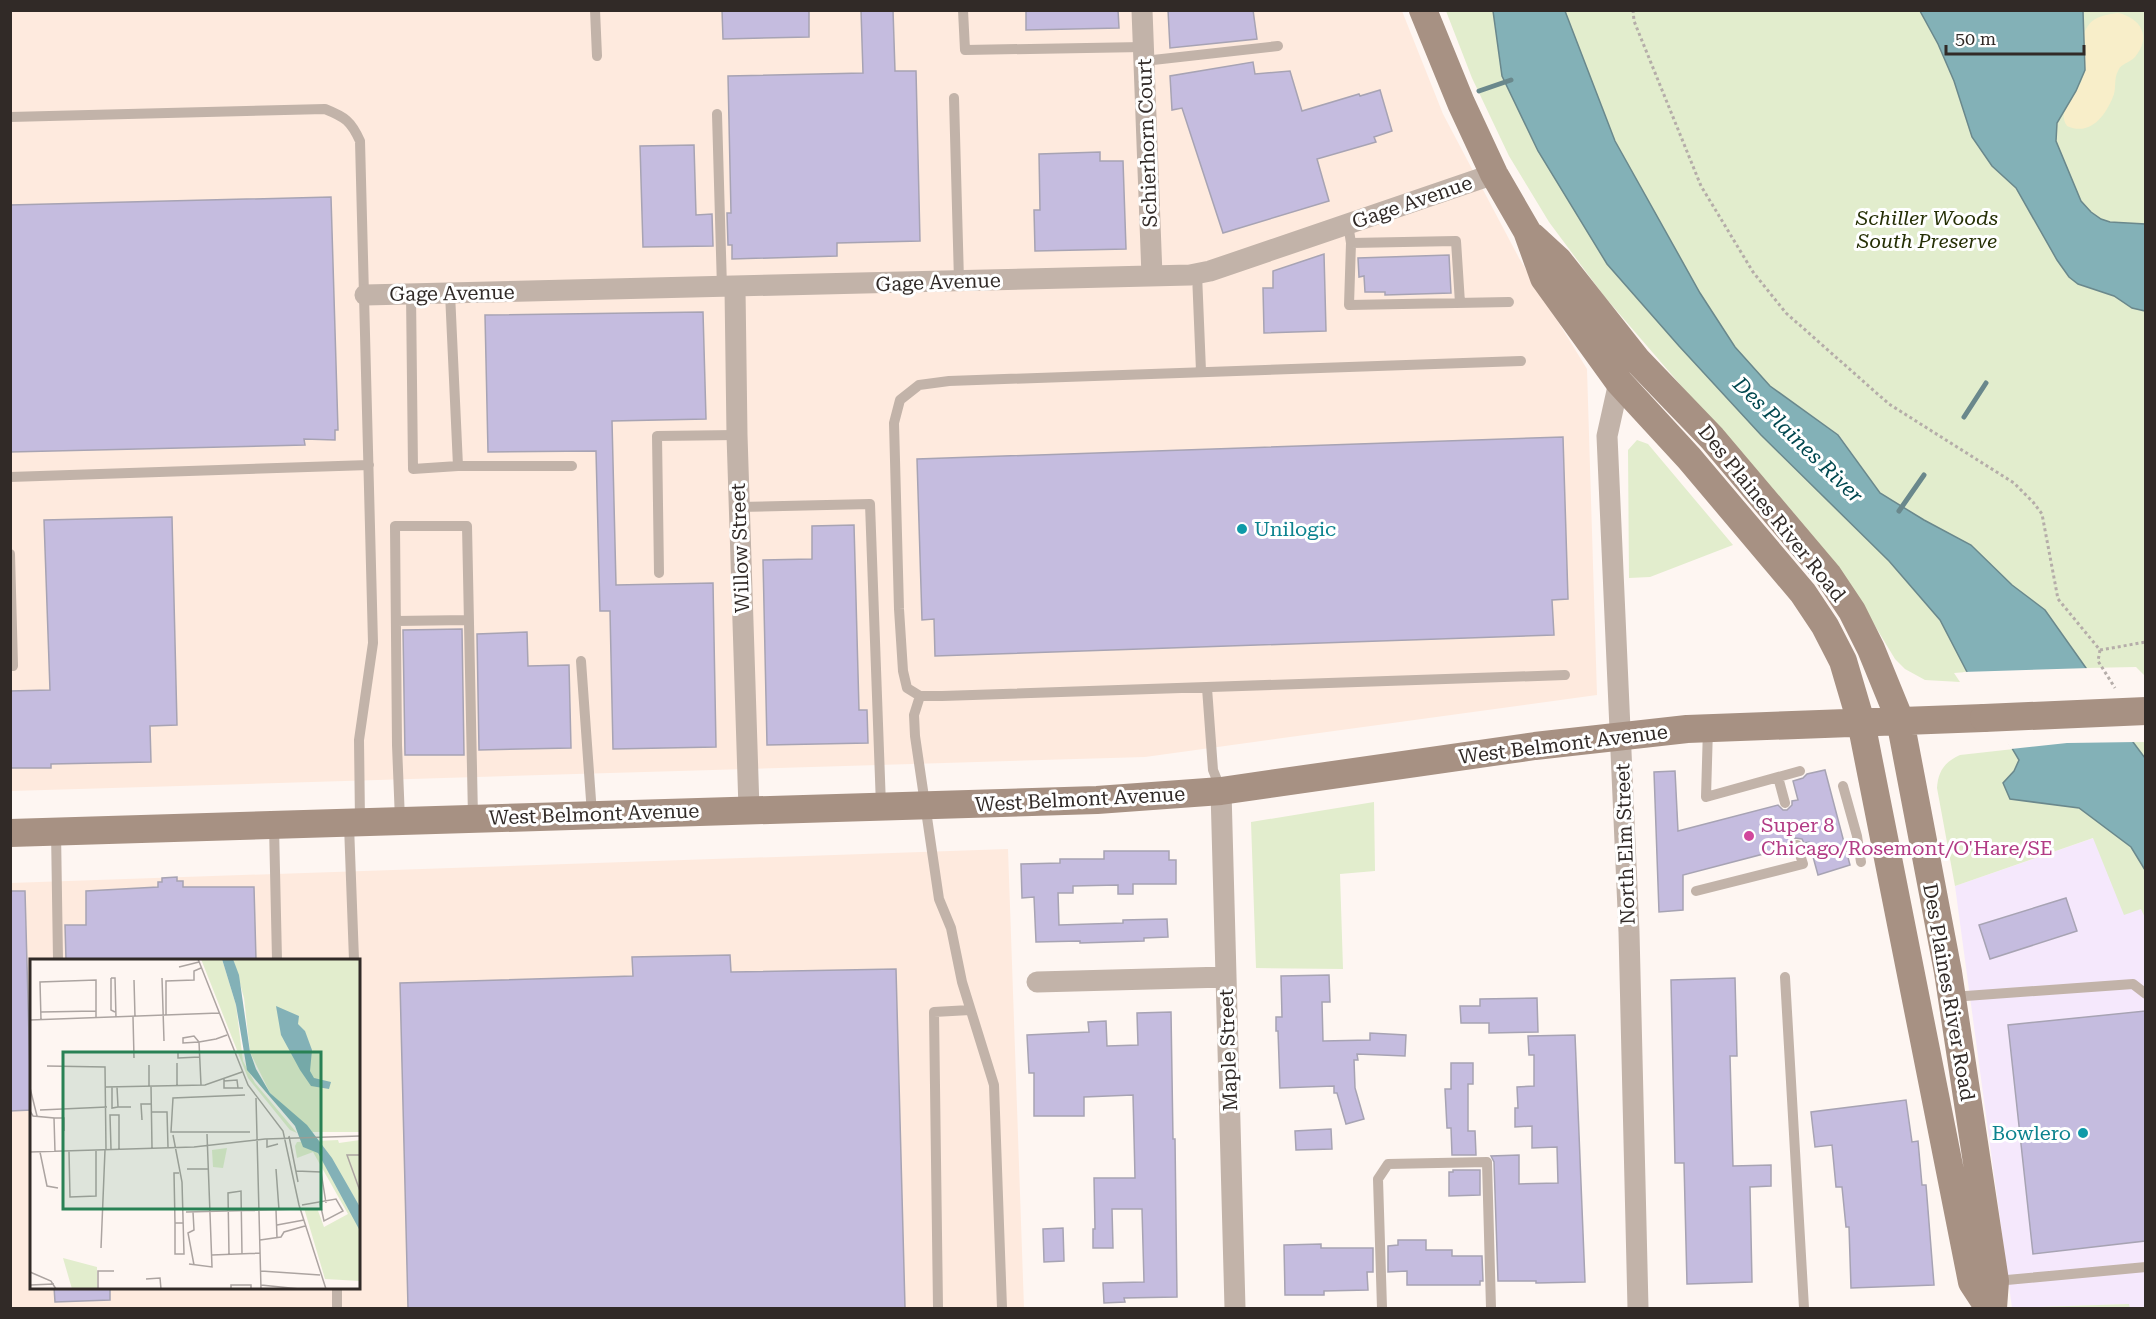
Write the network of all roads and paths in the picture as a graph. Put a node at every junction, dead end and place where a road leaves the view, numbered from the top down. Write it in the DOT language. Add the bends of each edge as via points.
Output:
graph roads {
  1 [pos="595,10"];
  2 [pos="963,10"];
  3 [pos="1142,10"];
  4 [pos="1423,10"];
  5 [pos="1633,10"];
  6 [pos="1278,46"];
  7 [pos="1144,54"];
  8 [pos="597,56"];
  9 [pos="954,98"];
  10 [pos="717,114"];
  11 [pos="10,117"];
  12 [pos="1494,174"];
  13 [pos="1527,231"];
  14 [pos="1350,233"];
  15 [pos="1197,274"];
  16 [pos="1152,276"];
  17 [pos="959,281"];
  18 [pos="728,288"];
  19 [pos="450,293"];
  20 [pos="411,294"];
  21 [pos="365,295"];
  22 [pos="1509,302"];
  23 [pos="1461,303"];
  24 [pos="1521,361"];
  25 [pos="1200,371"];
  26 [pos="1619,382"];
  27 [pos="737,435"];
  28 [pos="369,465"];
  29 [pos="458,466"];
  30 [pos="572,466"];
  31 [pos="10,477"];
  32 [pos="739,507"];
  33 [pos="10,554"];
  34 [pos="658,573"];
  35 [pos="468,620"];
  36 [pos="396,621"];
  37 [pos="2145,642"];
  38 [pos="2100,650"];
  39 [pos="581,662"];
  40 [pos="13,666"];
  41 [pos="1565,675"];
  42 [pos="1207,687"];
  43 [pos="2116,689"];
  44 [pos="920,696"];
  45 [pos="2145,711"];
  46 [pos="1900,720"];
  47 [pos="1861,722"];
  48 [pos="1708,728"];
  49 [pos="1621,735"];
  50 [pos="1800,771"];
  51 [pos="1778,777"];
  52 [pos="1843,786"];
  53 [pos="1221,791"];
  54 [pos="1785,803"];
  55 [pos="926,806"];
  56 [pos="881,807"];
  57 [pos="749,809"];
  58 [pos="592,814"];
  59 [pos="473,818"];
  60 [pos="400,820"];
  61 [pos="355,822"];
  62 [pos="274,824"];
  63 [pos="56,831"];
  64 [pos="10,832"];
  65 [pos="1869,833"];
  66 [pos="1797,845"];
  67 [pos="1861,862"];
  68 [pos="1696,891"];
  69 [pos="58,959"];
  70 [pos="277,959"];
  71 [pos="354,959"];
  72 [pos="1226,977"];
  73 [pos="1785,977"];
  74 [pos="1037,982"];
  75 [pos="2145,994"];
  76 [pos="1952,997"];
  77 [pos="970,1010"];
  78 [pos="2145,1267"];
  79 [pos="338,1289"];
  80 [pos="1992,1299"];
  81 [pos="337,1308"];
  82 [pos="938,1308"];
  83 [pos="1002,1308"];
  84 [pos="1235,1308"];
  85 [pos="1382,1308"];
  86 [pos="1491,1308"];
  87 [pos="1638,1308"];
  88 [pos="1804,1308"];
  1 -- 8 [label="lane"];
  2 -- 7 [label="lane" via="965,51"];
  3 -- 7 [label="street, Schierhorn Court"];
  4 -- 12 [label="main road, Des Plaines River Road"];
  5 -- 38 [label="path" via="1634,21 1701,186 1753,272 1786,313 1889,404 2014,483 2033,502 2042,514 2058,599"];
  6 -- 7 [label="lane"];
  7 -- 16 [label="street, Schierhorn Court"];
  9 -- 17 [label="lane"];
  10 -- 18 [label="lane"];
  11 -- 21 [label="lane" via="325,109 342,116 354,126 360,141"];
  12 -- 13 [label="main road, Des Plaines River Road"];
  12 -- 14 [label="street, Gage Avenue"];
  13 -- 26 [label="main road, Des Plaines River Road" via="1544,278"];
  13 -- 46 [label="main road, Des Plaines River Road" via="1558,260 1637,360 1713,438 1827,574 1871,649"];
  14 -- 15 [label="street, Gage Avenue"];
  14 -- 23 [label="lane" via="1456,241"];
  14 -- 23 [label="lane" via="1349,305"];
  15 -- 16 [label="street, Gage Avenue"];
  15 -- 25 [label="lane"];
  16 -- 17 [label="street, Gage Avenue"];
  17 -- 18 [label="street, Gage Avenue"];
  18 -- 19 [label="street, Gage Avenue"];
  18 -- 27 [label="street, Willow Street"];
  19 -- 20 [label="street, Gage Avenue"];
  19 -- 29 [label="lane"];
  20 -- 21 [label="street, Gage Avenue"];
  20 -- 29 [label="lane" via="412,469"];
  21 -- 28 [label="lane"];
  22 -- 23 [label="lane"];
  24 -- 25 [label="lane"];
  25 -- 44 [label="lane" via="949,381 919,385 900,400 894,423 901,653 907,688"];
  26 -- 47 [label="main road, Des Plaines River Road" via="1803,593 1826,626 1843,661"];
  26 -- 49 [label="street, North Elm Street" via="1607,436"];
  27 -- 32 [label="street, Willow Street"];
  27 -- 34 [label="lane" via="657,436"];
  28 -- 31 [label="lane"];
  28 -- 61 [label="lane" via="373,643 359,740"];
  29 -- 30 [label="lane"];
  32 -- 56 [label="lane" via="870,504"];
  32 -- 57 [label="street, Willow Street"];
  33 -- 40 [label="lane"];
  35 -- 36 [label="lane"];
  35 -- 36 [label="lane" via="467,526 395,526"];
  35 -- 59 [label="lane"];
  36 -- 60 [label="lane"];
  37 -- 38 [label="path"];
  38 -- 43 [label="path" via="2098,662"];
  39 -- 58 [label="lane"];
  41 -- 42 [label="lane"];
  42 -- 44 [label="lane"];
  42 -- 53 [label="lane" via="1213,770"];
  44 -- 55 [label="lane" via="914,715 915,736"];
  45 -- 46 [label="main road, West Belmont Avenue, bridge"];
  46 -- 47 [label="main road, West Belmont Avenue"];
  46 -- 76 [label="main road, Des Plaines River Road"];
  47 -- 48 [label="main road, West Belmont Avenue"];
  47 -- 65 [label="main road, Des Plaines River Road"];
  48 -- 49 [label="main road, West Belmont Avenue"];
  48 -- 51 [label="lane" via="1706,797"];
  49 -- 53 [label="main road, West Belmont Avenue"];
  49 -- 87 [label="street, North Elm Street"];
  50 -- 51 [label="lane"];
  51 -- 54 [label="lane"];
  52 -- 65 [label="lane"];
  53 -- 55 [label="main road, West Belmont Avenue"];
  53 -- 72 [label="street, Maple Street"];
  55 -- 56 [label="main road, West Belmont Avenue"];
  55 -- 77 [label="lane" via="939,898 951,928"];
  56 -- 57 [label="main road, West Belmont Avenue"];
  57 -- 58 [label="main road, West Belmont Avenue"];
  58 -- 59 [label="main road, West Belmont Avenue"];
  59 -- 60 [label="main road, West Belmont Avenue"];
  60 -- 61 [label="main road, West Belmont Avenue"];
  61 -- 62 [label="main road, West Belmont Avenue"];
  61 -- 71 [label="lane"];
  62 -- 63 [label="main road, West Belmont Avenue"];
  62 -- 70 [label="lane"];
  63 -- 64 [label="main road, West Belmont Avenue"];
  63 -- 69 [label="lane"];
  65 -- 67 [label="lane"];
  65 -- 80 [label="main road, Des Plaines River Road" via="1972,1282"];
  66 -- 68 [label="lane" via="1803,864"];
  72 -- 74 [label="street"];
  72 -- 84 [label="street, Maple Street"];
  73 -- 88 [label="lane"];
  75 -- 76 [label="lane" via="2133,984"];
  76 -- 80 [label="main road, Des Plaines River Road"];
  77 -- 82 [label="lane" via="934,1012"];
  77 -- 83 [label="lane" via="994,1085"];
  78 -- 80 [label="lane"];
  79 -- 81 [label="lane"];
  85 -- 86 [label="lane" via="1378,1179 1388,1164 1487,1162"];
}
